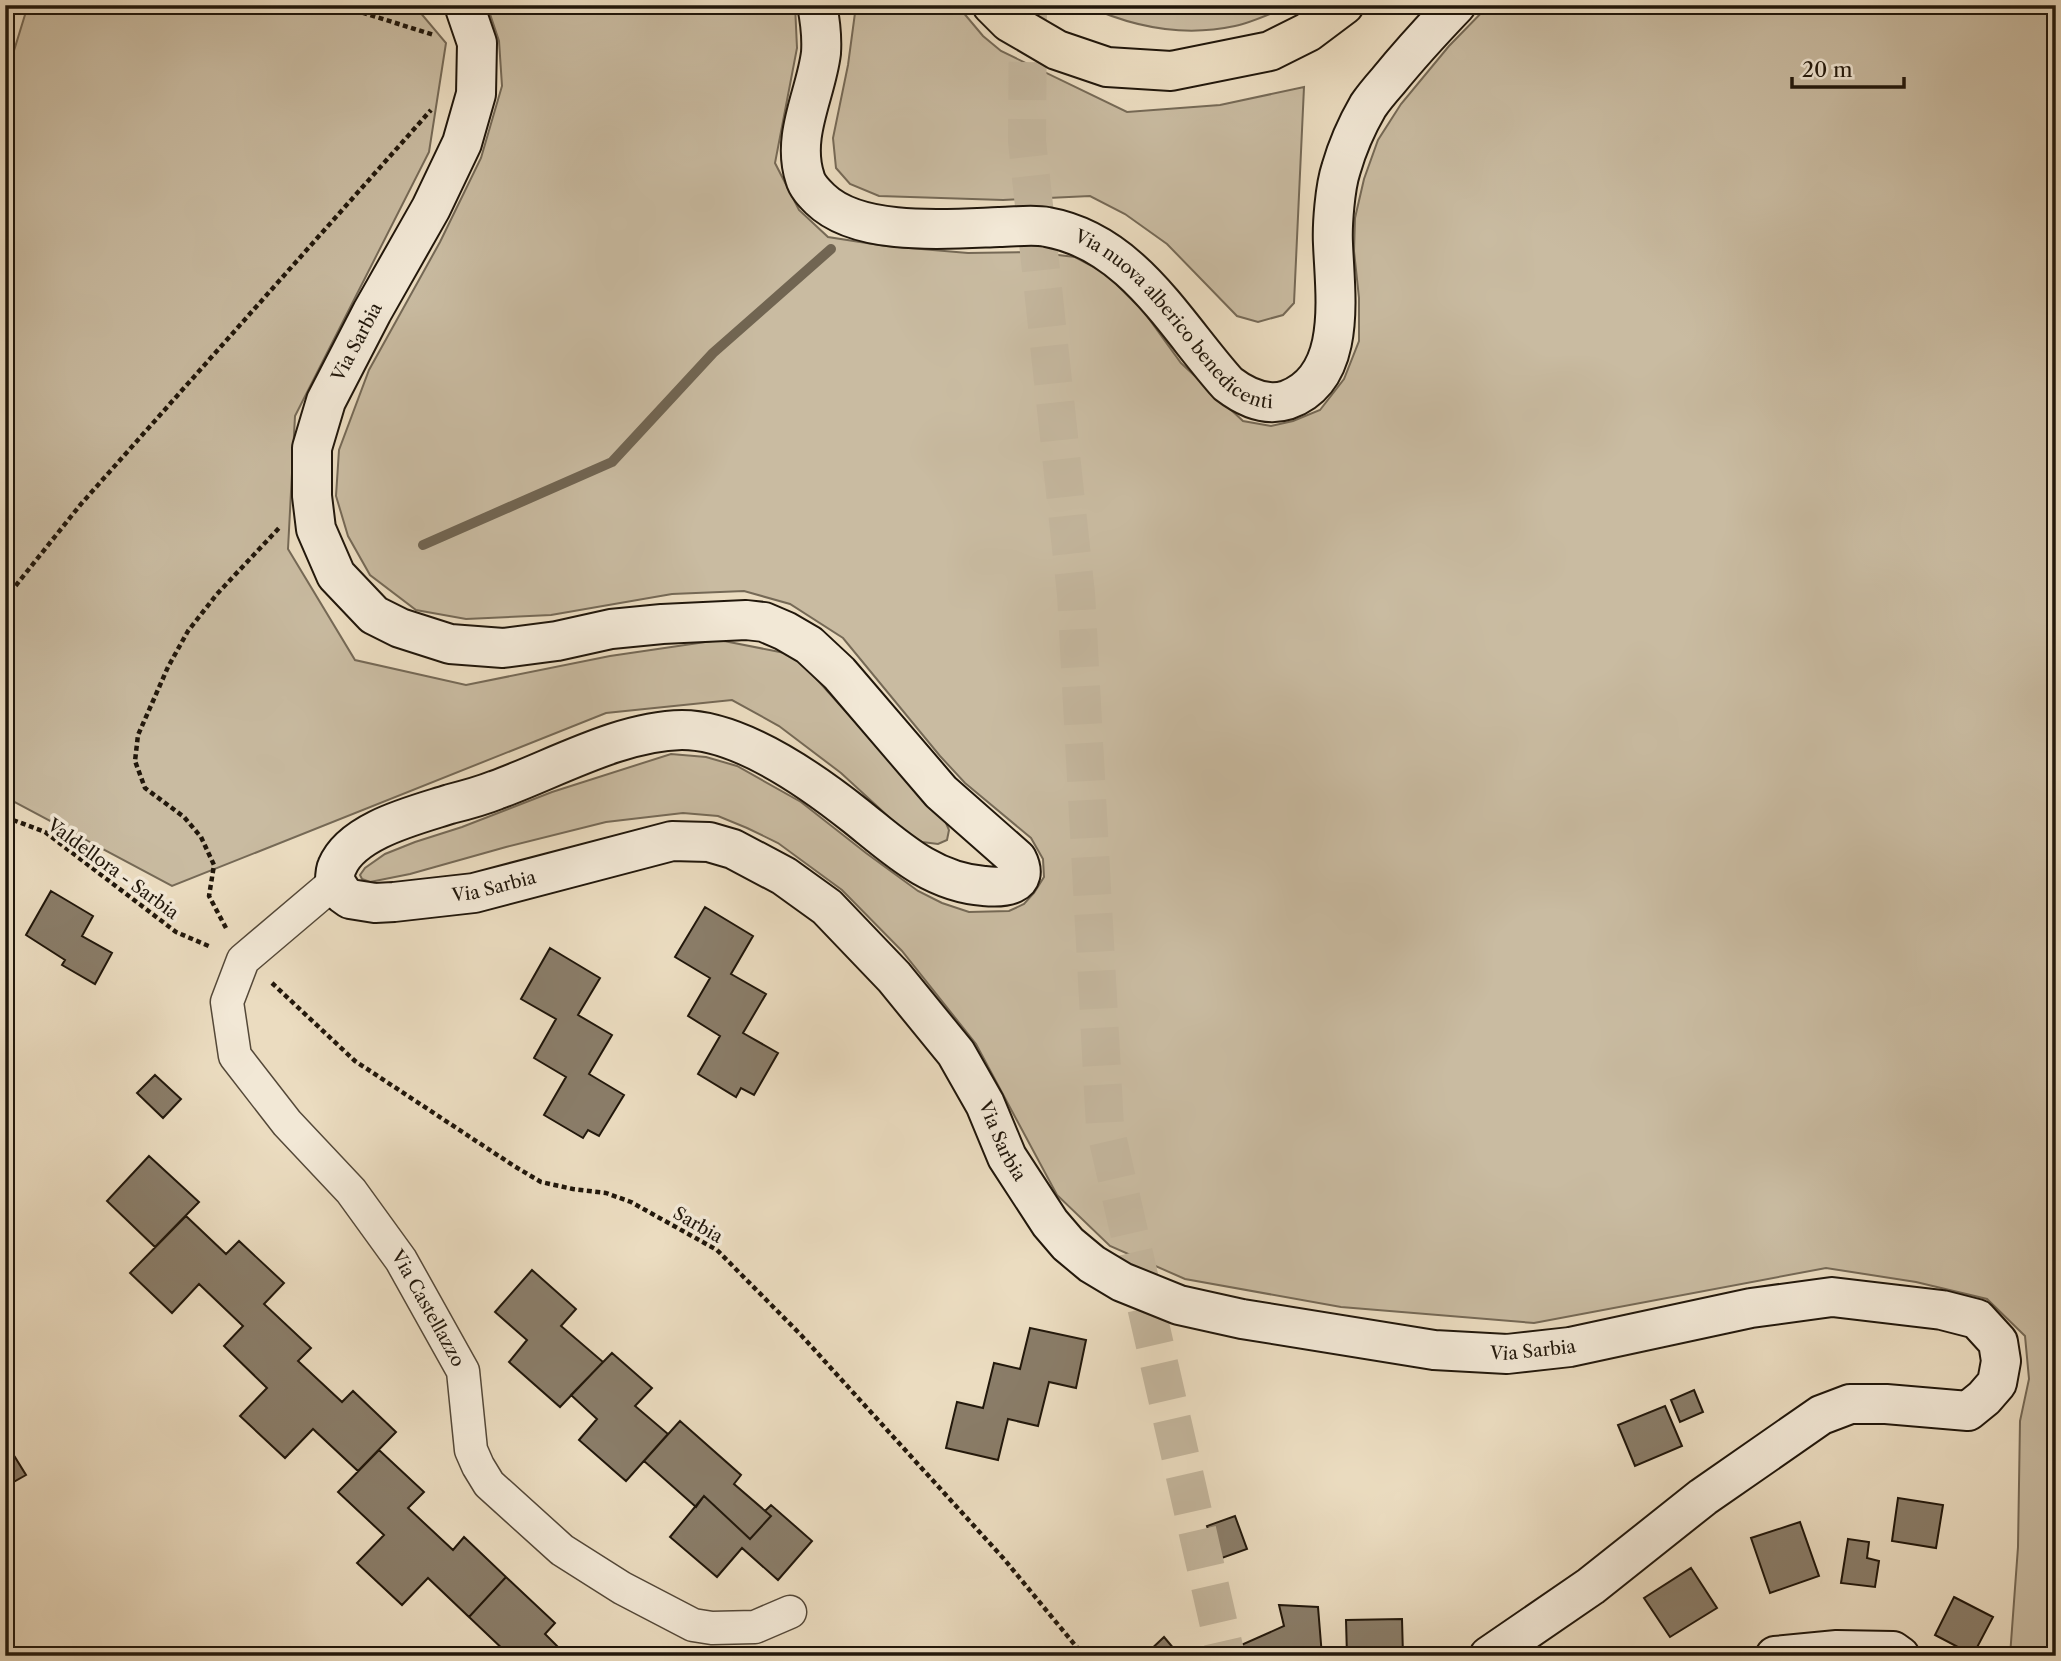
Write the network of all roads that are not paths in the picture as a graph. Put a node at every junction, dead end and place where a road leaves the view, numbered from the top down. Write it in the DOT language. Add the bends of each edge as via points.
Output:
graph roads {
  1 [pos="464,5"];
  2 [pos="817,5"];
  3 [pos="992,5"];
  4 [pos="1344,5"];
  5 [pos="1456,5"];
  6 [pos="335,882"];
  7 [pos="790,1612"];
  8 [pos="1489,1656"];
  9 [pos="1775,1656"];
  10 [pos="1900,1656"];
  1 -- 6 [label="street, Via Sarbia" via="477,43 476,94 462,143 326,401 312,448 316,529 336,575 374,615 450,644 503,648 611,629 701,621 764,622 785,631 809,645 839,673 941,792 1017,859 1021,875 1013,884 997,887 965,884 931,873 804,779 761,753 711,733 684,730 603,747 377,830 348,851 336,868"];
  2 -- 5 [label="street, Via nuova alberico benedicenti" via="821,52 803,128 801,164 805,181 830,208 876,225 1047,227 1086,240 1138,275 1228,384 1259,401 1280,402 1314,383 1332,342 1337,190 1356,129 1369,104"];
  3 -- 4 [label="highway" via="1009,22 1057,50 1107,67 1171,71 1270,51 1308,32"];
  6 -- 7 [label="street, Via Castellazzo" via="243,960 227,1002 236,1056 287,1123 351,1191 401,1260 463,1371 471,1450 489,1484 562,1550 693,1625 755,1627"];
  6 -- 8 [label="street, Via Sarbia" via="350,899 394,902 474,893 672,841 709,842 733,849 784,876 827,907 894,977 956,1053 985,1104 1007,1157 1069,1244 1122,1282 1179,1305 1434,1350 1507,1354 1570,1347 1751,1308 1832,1297 1942,1310 1977,1320 1998,1342 1997,1383 1968,1411 1850,1404 1821,1415"];
  9 -- 10 [label="street" via="1837,1650 1893,1651"];
}
